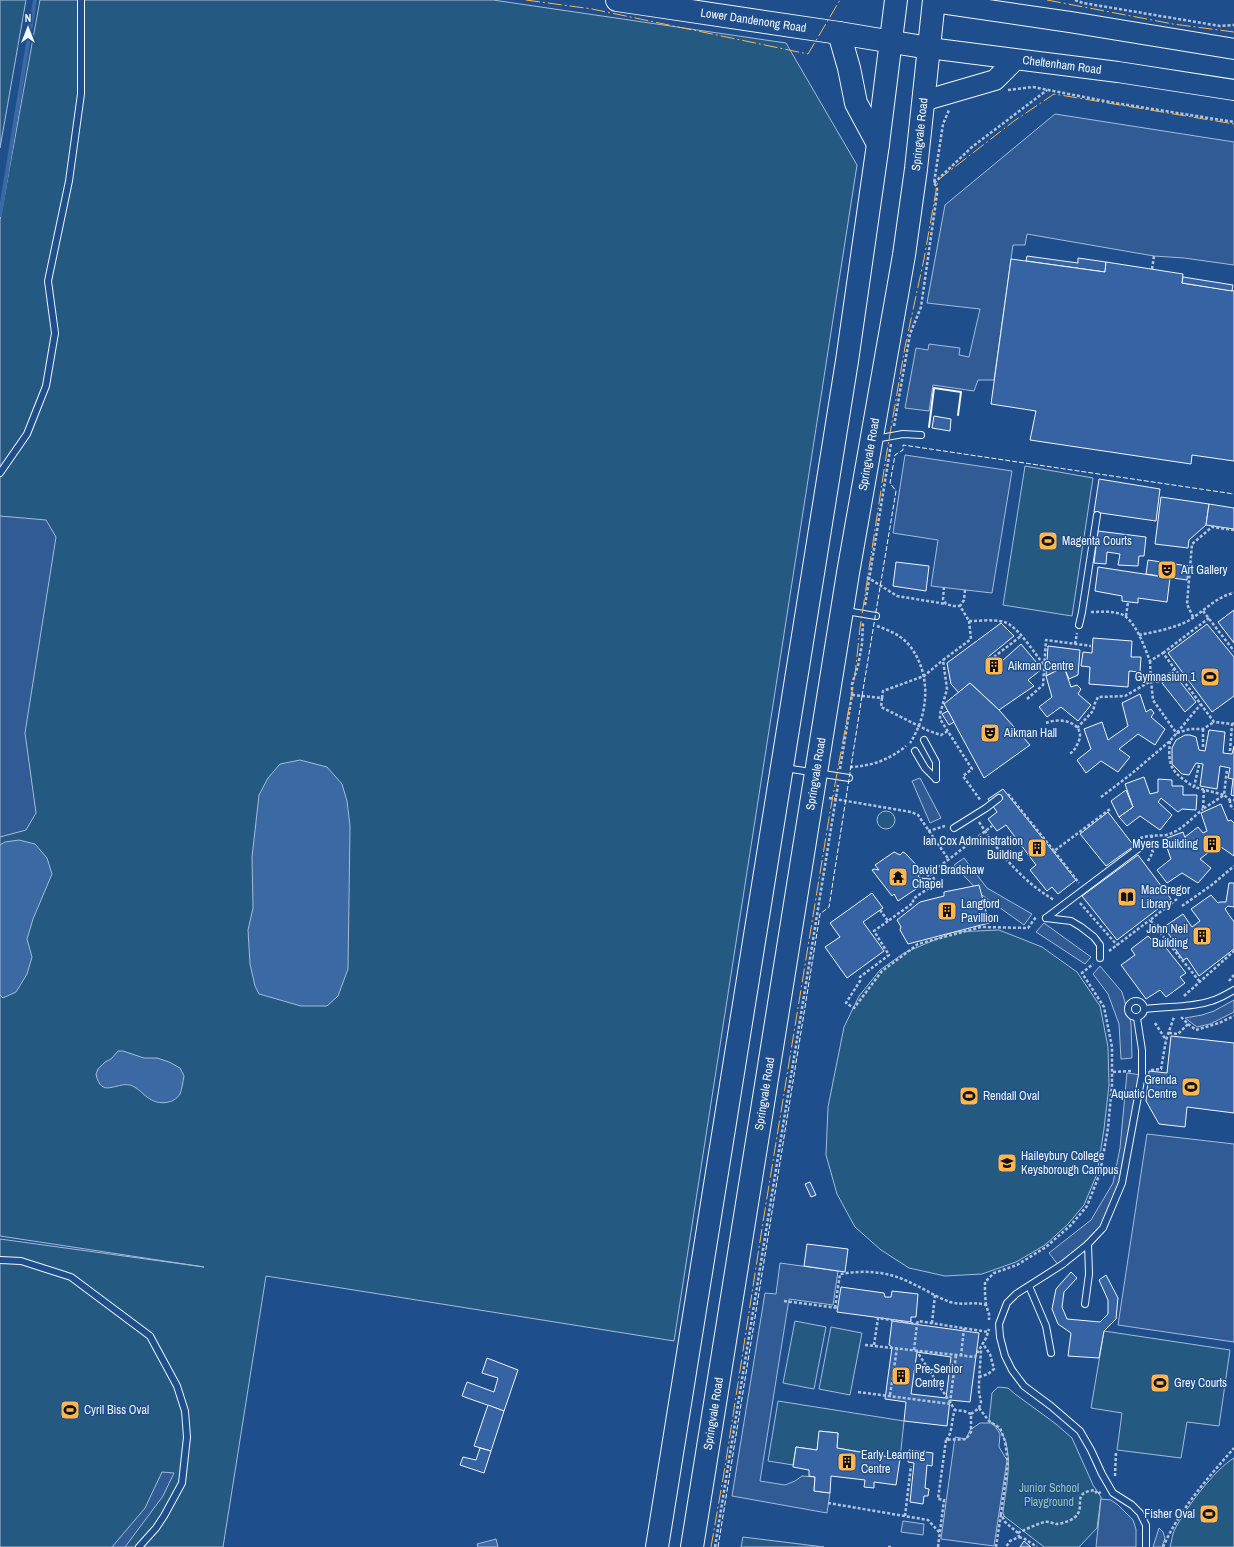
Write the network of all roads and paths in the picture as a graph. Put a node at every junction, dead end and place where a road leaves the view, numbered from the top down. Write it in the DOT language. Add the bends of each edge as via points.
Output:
graph roads {
  1 [pos="81,0"];
  2 [pos="617,0"];
  3 [pos="896,0"];
  4 [pos="1075,0"];
  5 [pos="929,1"];
  6 [pos="978,4"];
  7 [pos="1234,25"];
  8 [pos="839,33"];
  9 [pos="890,42"];
  10 [pos="929,48"];
  11 [pos="1234,49"];
  12 [pos="1015,60"];
  13 [pos="1047,89"];
  14 [pos="1234,90"];
  15 [pos="1003,91"];
  16 [pos="945,95"];
  17 [pos="923,100"];
  18 [pos="1234,122"];
  19 [pos="878,144"];
  20 [pos="934,183"];
  21 [pos="1154,256"];
  22 [pos="1152,269"];
  23 [pos="921,435"];
  24 [pos="882,438"];
  25 [pos="0,473"];
  26 [pos="1097,515"];
  27 [pos="1234,530"];
  28 [pos="859,575"];
  29 [pos="944,587"];
  30 [pos="965,590"];
  31 [pos="1234,593"];
  32 [pos="1128,602"];
  33 [pos="946,604"];
  34 [pos="960,606"];
  35 [pos="842,610"];
  36 [pos="1203,611"];
  37 [pos="1082,612"];
  38 [pos="864,613"];
  39 [pos="876,616"];
  40 [pos="1126,616"];
  41 [pos="1193,617"];
  42 [pos="1209,618"];
  43 [pos="969,621"];
  44 [pos="862,625"];
  45 [pos="868,625"];
  46 [pos="1079,625"];
  47 [pos="874,626"];
  48 [pos="1140,635"];
  49 [pos="1021,636"];
  50 [pos="1091,646"];
  51 [pos="1234,651"];
  52 [pos="1164,653"];
  53 [pos="994,657"];
  54 [pos="943,660"];
  55 [pos="1150,661"];
  56 [pos="1044,665"];
  57 [pos="1175,669"];
  58 [pos="924,676"];
  59 [pos="1151,681"];
  60 [pos="852,695"];
  61 [pos="882,698"];
  62 [pos="1027,699"];
  63 [pos="1201,704"];
  64 [pos="1214,722"];
  65 [pos="1046,723"];
  66 [pos="1233,724"];
  67 [pos="920,725"];
  68 [pos="1077,728"];
  69 [pos="1203,729"];
  70 [pos="948,731"];
  71 [pos="1177,734"];
  72 [pos="924,740"];
  73 [pos="1170,741"];
  74 [pos="1203,749"];
  75 [pos="915,750"];
  76 [pos="1230,750"];
  77 [pos="1069,754"];
  78 [pos="1199,765"];
  79 [pos="841,767"];
  80 [pos="783,768"];
  81 [pos="1227,769"];
  82 [pos="816,773"];
  83 [pos="839,776"];
  84 [pos="849,778"];
  85 [pos="1194,787"];
  86 [pos="1204,790"];
  87 [pos="1007,792"];
  88 [pos="813,796"];
  89 [pos="1224,796"];
  90 [pos="1101,797"];
  91 [pos="836,798"];
  92 [pos="999,798"];
  93 [pos="1230,800"];
  94 [pos="1234,800"];
  95 [pos="986,808"];
  96 [pos="1110,809"];
  97 [pos="1203,809"];
  98 [pos="1234,809"];
  99 [pos="975,814"];
  100 [pos="992,826"];
  101 [pos="954,828"];
  102 [pos="985,831"];
  103 [pos="1152,835"];
  104 [pos="1134,841"];
  105 [pos="1139,848"];
  106 [pos="1054,852"];
  107 [pos="948,860"];
  108 [pos="1148,860"];
  109 [pos="1234,866"];
  110 [pos="931,873"];
  111 [pos="927,876"];
  112 [pos="1073,888"];
  113 [pos="1075,897"];
  114 [pos="1177,899"];
  115 [pos="1056,901"];
  116 [pos="1049,905"];
  117 [pos="1063,906"];
  118 [pos="1182,906"];
  119 [pos="880,910"];
  120 [pos="1038,914"];
  121 [pos="1150,920"];
  122 [pos="888,921"];
  123 [pos="1117,945"];
  124 [pos="1234,951"];
  125 [pos="1100,958"];
  126 [pos="1234,975"];
  127 [pos="1200,982"];
  128 [pos="1227,982"];
  129 [pos="1234,990"];
  130 [pos="1188,998"];
  131 [pos="1145,1008"];
  132 [pos="1234,1016"];
  133 [pos="1137,1018"];
  134 [pos="1155,1023"];
  135 [pos="1188,1024"];
  136 [pos="1169,1033"];
  137 [pos="1166,1040"];
  138 [pos="1151,1070"];
  139 [pos="1134,1071"];
  140 [pos="1113,1072"];
  141 [pos="1088,1244"];
  142 [pos="0,1260"];
  143 [pos="1029,1286"];
  144 [pos="936,1295"];
  145 [pos="784,1301"];
  146 [pos="1085,1304"];
  147 [pos="986,1305"];
  148 [pos="932,1323"];
  149 [pos="917,1324"];
  150 [pos="964,1328"];
  151 [pos="988,1332"];
  152 [pos="865,1344"];
  153 [pos="983,1344"];
  154 [pos="874,1345"];
  155 [pos="897,1348"];
  156 [pos="981,1348"];
  157 [pos="915,1350"];
  158 [pos="1051,1353"];
  159 [pos="956,1355"];
  160 [pos="961,1356"];
  161 [pos="979,1377"];
  162 [pos="858,1392"];
  163 [pos="890,1396"];
  164 [pos="950,1404"];
  165 [pos="979,1408"];
  166 [pos="954,1410"];
  167 [pos="971,1414"];
  168 [pos="946,1440"];
  169 [pos="1234,1448"];
  170 [pos="1116,1451"];
  171 [pos="911,1466"];
  172 [pos="1115,1478"];
  173 [pos="1101,1492"];
  174 [pos="828,1503"];
  175 [pos="1001,1514"];
  176 [pos="905,1516"];
  177 [pos="940,1533"];
  178 [pos="1018,1533"];
  179 [pos="1019,1537"];
  180 [pos="139,1547"];
  181 [pos="658,1547"];
  182 [pos="692,1547"];
  183 [pos="715,1547"];
  184 [pos="888,1547"];
  185 [pos="892,1547"];
  186 [pos="938,1547"];
  187 [pos="996,1547"];
  188 [pos="1006,1547"];
  189 [pos="1037,1547"];
  190 [pos="1146,1547"];
  191 [pos="1163,1547"];
  1 -- 25 [label="lane" via="81,94 69,181 48,281 55,333 46,386 27,434"];
  2 -- 8 [label="highway, Lower Dandenong Road"];
  3 -- 9 [label="highway"];
  4 -- 7 [label="path" via="1220,26"];
  5 -- 6 [label="main road"];
  5 -- 10 [label="highway, Springvale Road"];
  6 -- 11 [label="main road"];
  8 -- 9 [label="highway, Lower Dandenong Road"];
  8 -- 19 [label="highway" via="856,103"];
  9 -- 10 [label="highway, Cheltenham Road"];
  9 -- 19 [label="highway"];
  10 -- 12 [label="main road, Cheltenham Road"];
  10 -- 17 [label="highway, Springvale Road"];
  12 -- 14 [label="main road, Cheltenham Road" via="1118,72"];
  12 -- 16 [label="main road" via="995,80"];
  13 -- 15 [label="path" via="1033,87"];
  13 -- 18 [label="path"];
  13 -- 20 [label="path" via="972,147"];
  16 -- 17 [label="main road"];
  16 -- 20 [label="path" via="944,101 949,110 943,124"];
  17 -- 24 [label="highway, Springvale Road"];
  19 -- 80 [label="highway" via="847,361"];
  20 -- 24 [label="path" via="937,194 921,307 910,334"];
  21 -- 22 [label="path"];
  23 -- 24 [label="lane" via="903,434"];
  24 -- 28 [label="highway, Springvale Road"];
  24 -- 28 [label="path"];
  26 -- 37 [label="lane"];
  27 -- 41 [label="path" via="1212,527 1192,544 1187,604"];
  28 -- 33 [label="path" via="897,596"];
  28 -- 35 [label="highway, Springvale Road"];
  28 -- 38 [label="path"];
  29 -- 33 [label="path" via="943,599"];
  30 -- 34 [label="path" via="964,600"];
  31 -- 36 [label="path" via="1217,600"];
  32 -- 40 [label="path"];
  33 -- 34 [label="path"];
  34 -- 43 [label="path"];
  35 -- 38 [label="lane"];
  35 -- 82 [label="highway, Springvale Road"];
  36 -- 41 [label="path"];
  36 -- 42 [label="path"];
  37 -- 40 [label="path" via="1117,612"];
  37 -- 46 [label="lane"];
  38 -- 39 [label="lane"];
  38 -- 44 [label="path"];
  40 -- 48 [label="path"];
  41 -- 48 [label="path" via="1188,621"];
  42 -- 51 [label="path"];
  42 -- 52 [label="path"];
  43 -- 49 [label="path" via="1005,622"];
  43 -- 54 [label="path" via="971,639"];
  44 -- 45 [label="path"];
  44 -- 60 [label="path" via="862,644 852,684"];
  47 -- 58 [label="path" via="893,633 908,644"];
  48 -- 55 [label="path"];
  49 -- 53 [label="path"];
  49 -- 56 [label="path"];
  50 -- 56 [label="path" via="1046,640"];
  52 -- 55 [label="path"];
  52 -- 57 [label="path"];
  54 -- 58 [label="path"];
  54 -- 70 [label="path" via="947,689 940,719"];
  55 -- 59 [label="path"];
  56 -- 62 [label="path" via="1043,685"];
  57 -- 59 [label="path" via="1158,682"];
  57 -- 63 [label="path"];
  58 -- 61 [label="path" via="883,691"];
  58 -- 67 [label="path" via="924,714"];
  59 -- 68 [label="path" via="1125,696 1098,697 1093,711"];
  59 -- 71 [label="path" via="1153,700"];
  60 -- 61 [label="path"];
  60 -- 79 [label="path"];
  61 -- 67 [label="path" via="881,706"];
  63 -- 64 [label="path"];
  63 -- 71 [label="path"];
  64 -- 66 [label="path"];
  64 -- 69 [label="path"];
  65 -- 68 [label="path" via="1060,720 1070,722"];
  66 -- 76 [label="path"];
  67 -- 70 [label="path" via="941,735"];
  67 -- 79 [label="path" via="910,743 883,761 867,766"];
  68 -- 77 [label="path" via="1080,732 1079,742 1073,753"];
  69 -- 71 [label="path" via="1190,728"];
  69 -- 74 [label="path"];
  70 -- 95 [label="path" via="972,769 963,776"];
  71 -- 73 [label="path"];
  72 -- 75 [label="lane" via="936,762 936,779 925,768"];
  73 -- 85 [label="path" via="1169,761 1176,774"];
  73 -- 90 [label="path"];
  78 -- 85 [label="path"];
  79 -- 83 [label="path"];
  80 -- 82 [label="lane"];
  80 -- 181 [label="highway"];
  81 -- 89 [label="path"];
  82 -- 83 [label="lane"];
  82 -- 88 [label="highway, Springvale Road"];
  83 -- 84 [label="lane"];
  83 -- 91 [label="path"];
  85 -- 86 [label="path"];
  86 -- 89 [label="path"];
  86 -- 97 [label="path"];
  87 -- 106 [label="path"];
  88 -- 91 [label="path"];
  88 -- 182 [label="highway, Springvale Road"];
  89 -- 93 [label="path"];
  89 -- 97 [label="path"];
  91 -- 107 [label="path" via="904,810 918,815"];
  91 -- 183 [label="path"];
  92 -- 95 [label="lane"];
  93 -- 94 [label="path"];
  93 -- 98 [label="path" via="1230,805"];
  95 -- 99 [label="lane"];
  96 -- 106 [label="path"];
  97 -- 103 [label="path" via="1181,828 1167,835"];
  99 -- 101 [label="lane"];
  99 -- 102 [label="path"];
  100 -- 102 [label="path"];
  102 -- 107 [label="path"];
  102 -- 115 [label="path" via="1018,874"];
  103 -- 104 [label="path"];
  103 -- 108 [label="path" via="1150,846 1153,852"];
  105 -- 113 [label="lane"];
  106 -- 112 [label="path" via="1079,883"];
  107 -- 110 [label="path"];
  109 -- 118 [label="path"];
  110 -- 111 [label="path"];
  110 -- 122 [label="path" via="936,883"];
  113 -- 117 [label="lane"];
  113 -- 123 [label="path"];
  114 -- 121 [label="path"];
  115 -- 116 [label="path"];
  115 -- 117 [label="path"];
  117 -- 125 [label="lane" via="1046,918 1072,921 1081,926 1100,945"];
  119 -- 122 [label="path"];
  120 -- 122 [label="path" via="1028,928 981,927 918,944 882,971 854,1008 846,1003 860,978 890,954 874,931"];
  121 -- 123 [label="path"];
  121 -- 127 [label="path"];
  123 -- 125 [label="path"];
  124 -- 127 [label="path"];
  125 -- 140 [label="path" via="1082,973 1104,1007 1112,1047"];
  126 -- 128 [label="path"];
  127 -- 130 [label="path" via="1181,999"];
  129 -- 131 [label="lane" via="1211,1001 1178,1007"];
  131 -- 133 [label="lane" via="1142,1015"];
  131 -- 133 [label="lane" via="1137,1000 1128,1005 1131,1016"];
  132 -- 135 [label="path" via="1196,1030"];
  133 -- 141 [label="lane" via="1142,1050 1142,1075 1122,1183 1103,1228"];
  134 -- 137 [label="path"];
  135 -- 136 [label="path" via="1178,1034"];
  135 -- 136 [label="path" via="1177,1011"];
  136 -- 137 [label="path"];
  137 -- 138 [label="path" via="1160,1069"];
  139 -- 140 [label="path"];
  140 -- 147 [label="path" via="1108,1128 1100,1173 1087,1206 1071,1225 1046,1247 1017,1265 994,1273 985,1282"];
  141 -- 143 [label="lane"];
  141 -- 146 [label="lane" via="1089,1274"];
  142 -- 180 [label="lane" via="21,1261 71,1277 150,1336 177,1386 185,1410 187,1437 182,1483 156,1528"];
  143 -- 158 [label="lane" via="1046,1326"];
  143 -- 190 [label="lane" via="1007,1303 999,1324 1005,1356 1024,1386 1080,1431 1113,1493 1140,1513 1146,1525"];
  144 -- 145 [label="path" via="894,1276 858,1271 840,1274 837,1308"];
  144 -- 147 [label="path" via="964,1305 978,1302"];
  144 -- 148 [label="path"];
  147 -- 151 [label="path" via="989,1314"];
  148 -- 149 [label="path" via="918,1321"];
  148 -- 150 [label="path"];
  149 -- 154 [label="path" via="878,1318"];
  149 -- 157 [label="path"];
  150 -- 151 [label="path"];
  150 -- 160 [label="path"];
  151 -- 153 [label="path"];
  152 -- 154 [label="path"];
  153 -- 156 [label="path"];
  153 -- 161 [label="path" via="996,1370"];
  154 -- 155 [label="path"];
  155 -- 157 [label="path"];
  155 -- 163 [label="path"];
  156 -- 160 [label="path" via="975,1358"];
  156 -- 161 [label="path"];
  157 -- 159 [label="path"];
  157 -- 164 [label="path"];
  159 -- 160 [label="path"];
  159 -- 164 [label="path"];
  161 -- 165 [label="path"];
  162 -- 163 [label="path"];
  163 -- 164 [label="path"];
  164 -- 166 [label="path"];
  165 -- 167 [label="path"];
  165 -- 175 [label="path" via="989,1421 1000,1428 1007,1449 1008,1462"];
  166 -- 167 [label="path" via="964,1410"];
  166 -- 168 [label="path" via="950,1436"];
  167 -- 168 [label="path" via="971,1432 966,1439"];
  168 -- 177 [label="path" via="938,1499 944,1500"];
  169 -- 191 [label="path" via="1184,1508"];
  170 -- 172 [label="path"];
  171 -- 176 [label="path"];
  173 -- 178 [label="path" via="1097,1494 1095,1490 1087,1490 1083,1493 1079,1511 1072,1520 1056,1524 1044,1522"];
  174 -- 176 [label="path"];
  175 -- 178 [label="path"];
  175 -- 187 [label="path"];
  176 -- 177 [label="path" via="928,1520"];
  177 -- 186 [label="path"];
  178 -- 179 [label="path"];
  179 -- 188 [label="path" via="1010,1541"];
  179 -- 189 [label="path"];
  184 -- 185 [label="path"];
}
